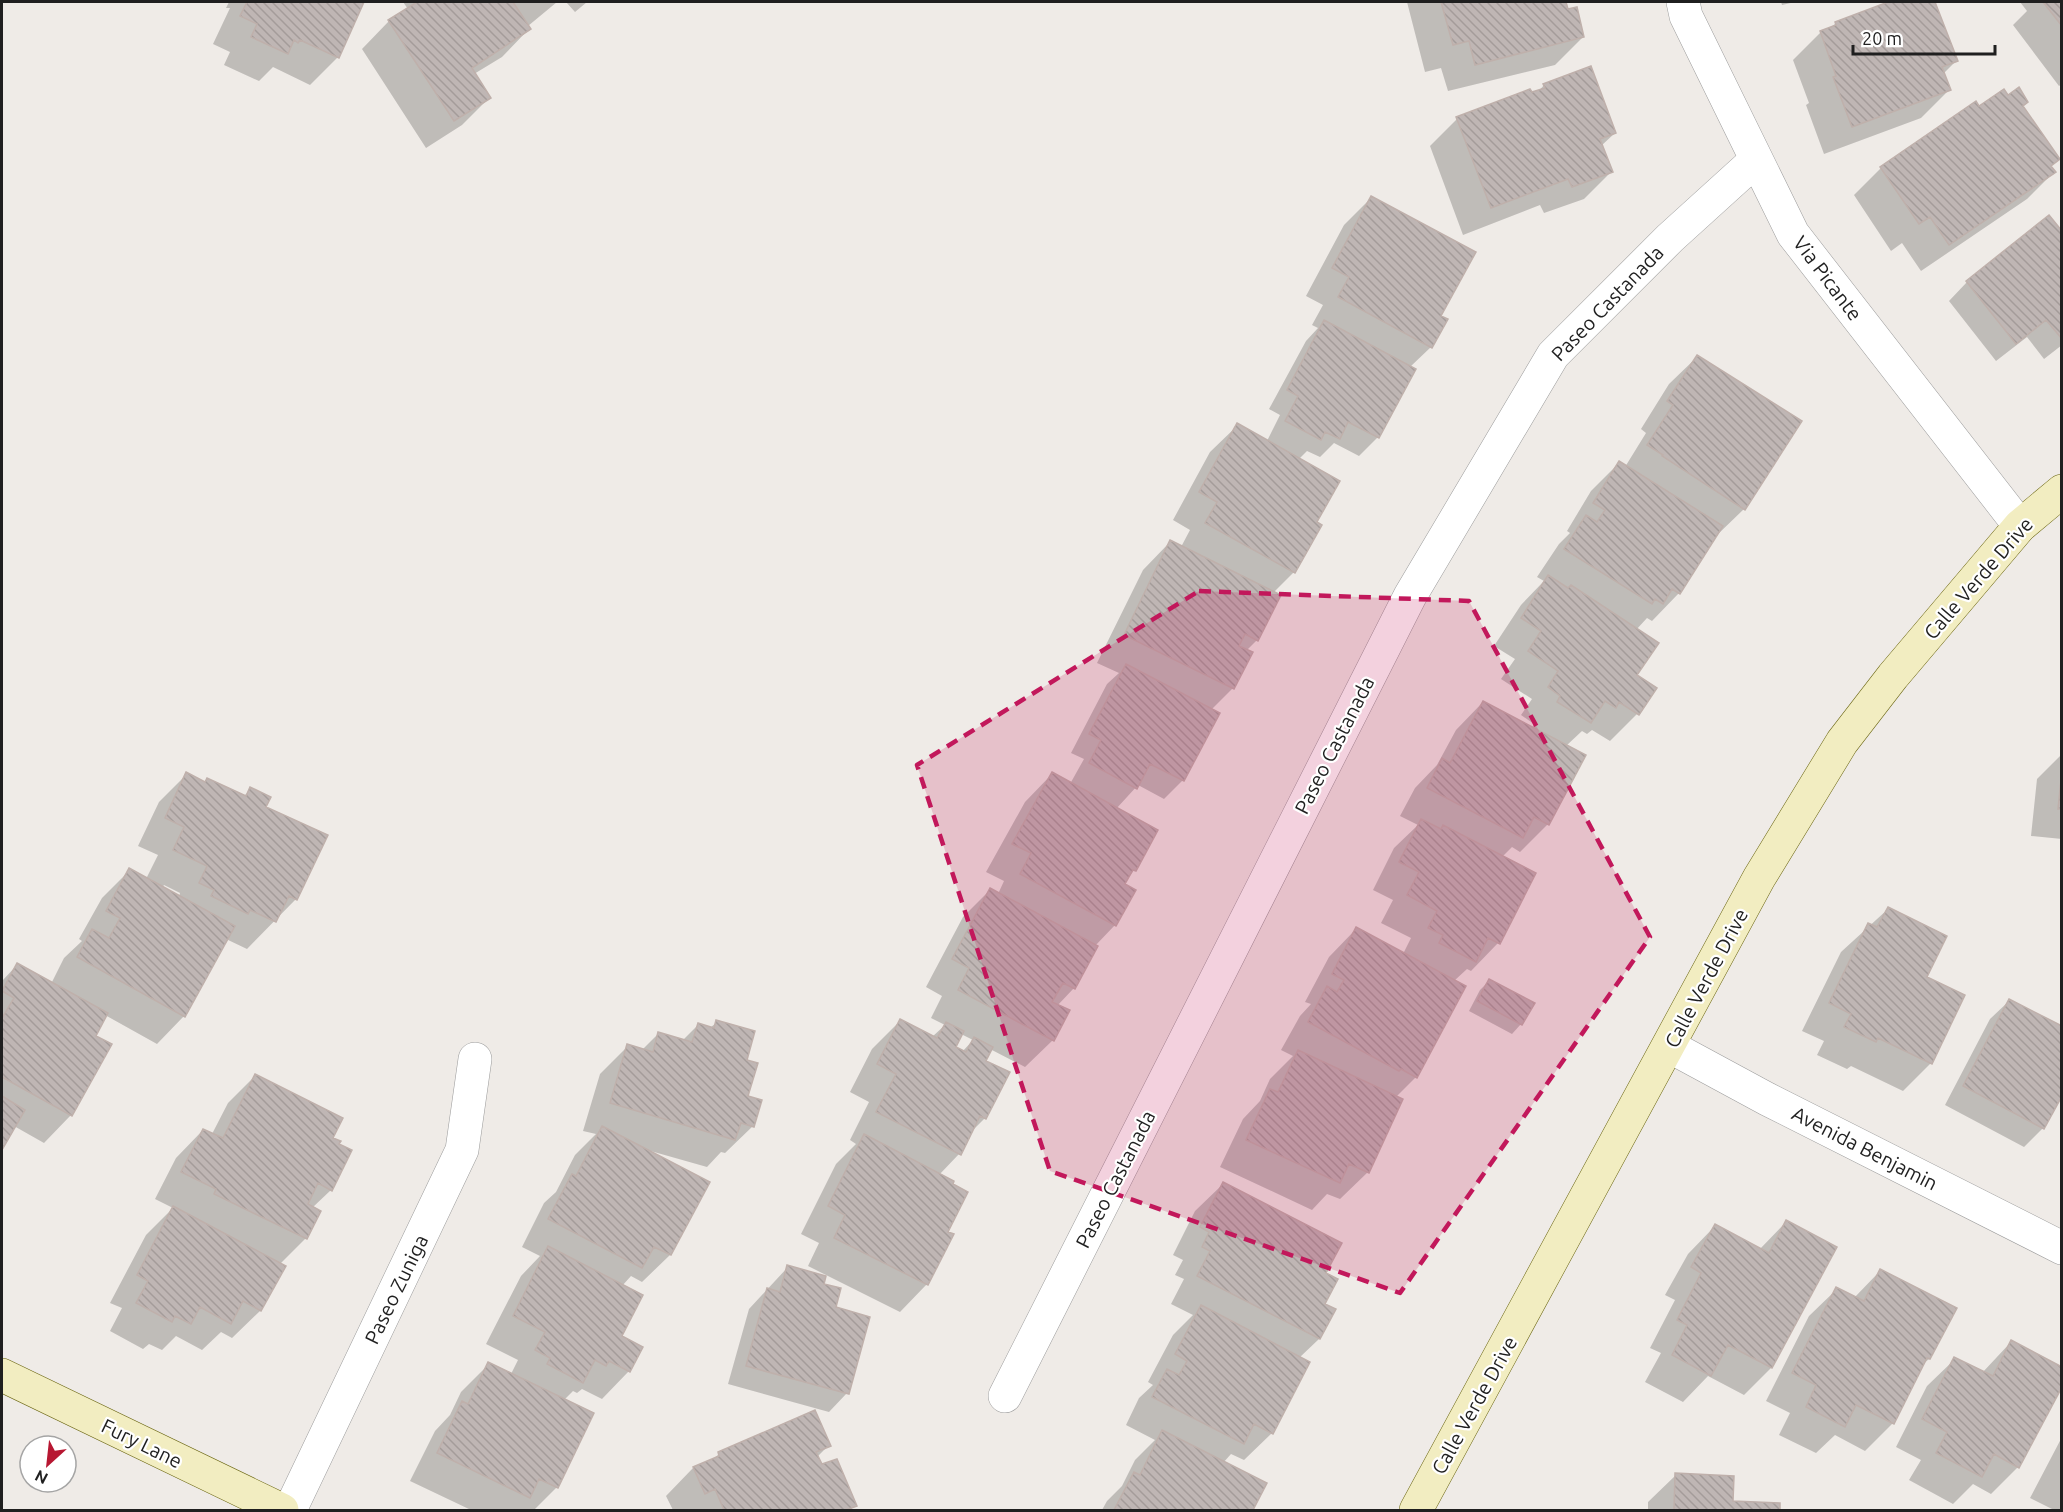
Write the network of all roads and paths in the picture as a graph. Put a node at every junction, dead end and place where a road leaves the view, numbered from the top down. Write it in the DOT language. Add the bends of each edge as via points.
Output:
graph roads {
  1 [pos="1683,2"];
  2 [pos="1756,160"];
  3 [pos="2061,492"];
  4 [pos="2019,526"];
  5 [pos="1669,1046"];
  6 [pos="475,1059"];
  7 [pos="2061,1248"];
  8 [pos="2,1375"];
  9 [pos="1005,1396"];
  10 [pos="282,1510"];
  11 [pos="290,1510"];
  12 [pos="1416,1510"];
  1 -- 2 [label="street, Via Picante" via="1686,16"];
  2 -- 4 [label="street, Via Picante" via="1793,234"];
  2 -- 9 [label="street, Paseo Castanada" via="1670,238 1553,356 1410,596"];
  3 -- 4 [label="main road, Calle Verde Drive"];
  4 -- 5 [label="main road, Calle Verde Drive" via="1842,742 1760,878"];
  5 -- 7 [label="street, Avenida Benjamin"];
  5 -- 12 [label="main road, Calle Verde Drive"];
  6 -- 11 [label="street, Paseo Zuniga" via="462,1150"];
  8 -- 10 [label="main road, Fury Lane"];
}
